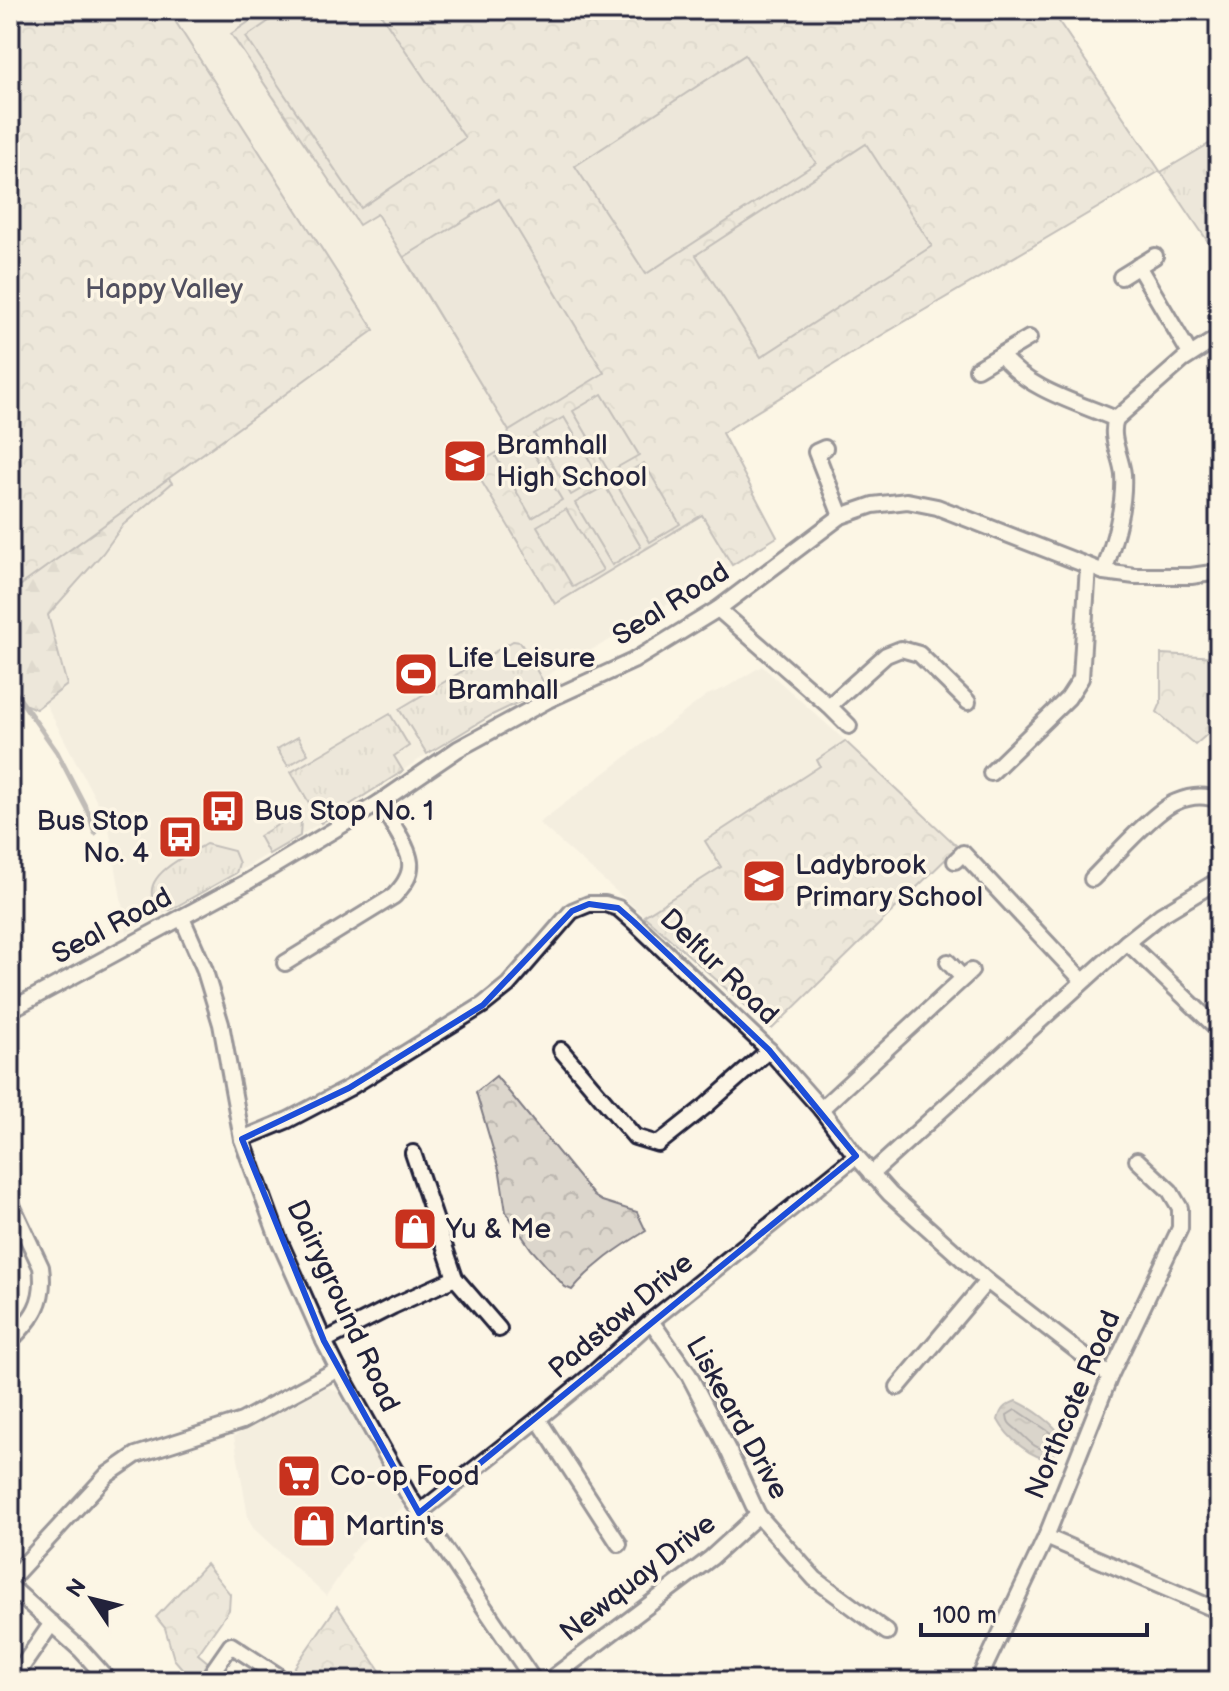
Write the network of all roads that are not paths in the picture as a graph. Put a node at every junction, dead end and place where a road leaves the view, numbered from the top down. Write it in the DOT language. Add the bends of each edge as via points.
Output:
graph roads {
  1 [pos="1155,256"];
  2 [pos="1138,266"];
  3 [pos="1121,277"];
  4 [pos="1219,337"];
  5 [pos="1029,338"];
  6 [pos="1190,354"];
  7 [pos="1001,355"];
  8 [pos="977,369"];
  9 [pos="1116,419"];
  10 [pos="825,448"];
  11 [pos="841,516"];
  12 [pos="1088,566"];
  13 [pos="1104,572"];
  14 [pos="1219,572"];
  15 [pos="718,609"];
  16 [pos="968,702"];
  17 [pos="829,706"];
  18 [pos="849,726"];
  19 [pos="991,773"];
  20 [pos="1219,801"];
  21 [pos="379,803"];
  22 [pos="955,861"];
  23 [pos="1092,879"];
  24 [pos="1219,880"];
  25 [pos="182,918"];
  26 [pos="1127,942"];
  27 [pos="948,962"];
  28 [pos="285,963"];
  29 [pos="1083,981"];
  30 [pos="10,1010"];
  31 [pos="1219,1030"];
  32 [pos="561,1050"];
  33 [pos="769,1050"];
  34 [pos="821,1109"];
  35 [pos="242,1139"];
  36 [pos="413,1153"];
  37 [pos="856,1156"];
  38 [pos="1137,1160"];
  39 [pos="871,1174"];
  40 [pos="10,1201"];
  41 [pos="455,1278"];
  42 [pos="987,1281"];
  43 [pos="651,1321"];
  44 [pos="499,1329"];
  45 [pos="10,1341"];
  46 [pos="324,1341"];
  47 [pos="338,1369"];
  48 [pos="1110,1376"];
  49 [pos="898,1387"];
  50 [pos="538,1419"];
  51 [pos="419,1513"];
  52 [pos="758,1515"];
  53 [pos="1046,1537"];
  54 [pos="619,1544"];
  55 [pos="10,1580"];
  56 [pos="10,1586"];
  57 [pos="1219,1611"];
  58 [pos="52,1623"];
  59 [pos="887,1632"];
  60 [pos="277,1675"];
  61 [pos="12,1681"];
  62 [pos="109,1681"];
  63 [pos="206,1681"];
  64 [pos="534,1681"];
  65 [pos="548,1681"];
  66 [pos="978,1681"];
  1 -- 2 [label="street"];
  2 -- 3 [label="street"];
  2 -- 6 [label="street"];
  4 -- 6 [label="street"];
  5 -- 7 [label="street"];
  6 -- 9 [label="street"];
  7 -- 8 [label="street"];
  7 -- 9 [label="street" via="1038,386"];
  9 -- 13 [label="street" via="1122,497"];
  10 -- 11 [label="street" via="816,452"];
  11 -- 12 [label="street, Seal Road" via="907,501 937,507"];
  11 -- 15 [label="street, Seal Road"];
  12 -- 13 [label="street, Seal Road"];
  12 -- 19 [label="street" via="1081,678 1068,698"];
  13 -- 14 [label="street, Seal Road"];
  15 -- 17 [label="street"];
  15 -- 21 [label="street, Seal Road" via="633,661 458,749"];
  16 -- 17 [label="street" via="919,654 901,649 886,655"];
  17 -- 18 [label="street"];
  20 -- 23 [label="street" via="1198,796 1174,802"];
  21 -- 25 [label="street, Seal Road"];
  21 -- 28 [label="street" via="410,857 404,884 394,896"];
  22 -- 29 [label="street" via="963,853"];
  24 -- 26 [label="street"];
  25 -- 30 [label="street, Seal Road"];
  25 -- 35 [label="street, Dairyground Road" via="221,1024"];
  26 -- 29 [label="street"];
  26 -- 31 [label="street"];
  27 -- 34 [label="street" via="967,975"];
  29 -- 39 [label="street"];
  32 -- 33 [label="street" via="635,1137 658,1144"];
  33 -- 34 [label="street, Delfur Road"];
  33 -- 35 [label="street, Delfur Road" via="618,908 589,904 572,911 508,985 483,1005 349,1088"];
  34 -- 37 [label="street, Delfur Road"];
  35 -- 46 [label="street, Dairyground Road"];
  36 -- 41 [label="street"];
  37 -- 39 [label="street, Delfur Road"];
  37 -- 43 [label="street, Padstow Drive"];
  38 -- 48 [label="street, Northcote Road" via="1170,1191 1180,1208 1180,1228"];
  39 -- 42 [label="street, Delfur Road"];
  40 -- 45 [label="street" via="43,1278 34,1315"];
  41 -- 44 [label="street"];
  41 -- 46 [label="street"];
  42 -- 48 [label="street, Delfur Road"];
  42 -- 49 [label="street"];
  43 -- 50 [label="street, Padstow Drive"];
  43 -- 52 [label="street, Liskeard Drive" via="689,1375"];
  46 -- 47 [label="street, Dairyground Road"];
  47 -- 51 [label="street, Dairyground Road"];
  47 -- 55 [label="street" via="242,1421 136,1455 107,1475"];
  48 -- 53 [label="street, Northcote Road"];
  50 -- 51 [label="street, Padstow Drive"];
  50 -- 54 [label="street"];
  51 -- 64 [label="street, Dairyground Road"];
  52 -- 59 [label="street, Liskeard Drive" via="815,1579"];
  52 -- 65 [label="street, Newquay Drive" via="711,1558"];
  53 -- 57 [label="street"];
  53 -- 66 [label="street, Northcote Road"];
  56 -- 58 [label="street"];
  58 -- 61 [label="street"];
  58 -- 62 [label="street"];
  60 -- 63 [label="street" via="231,1645"];
}
